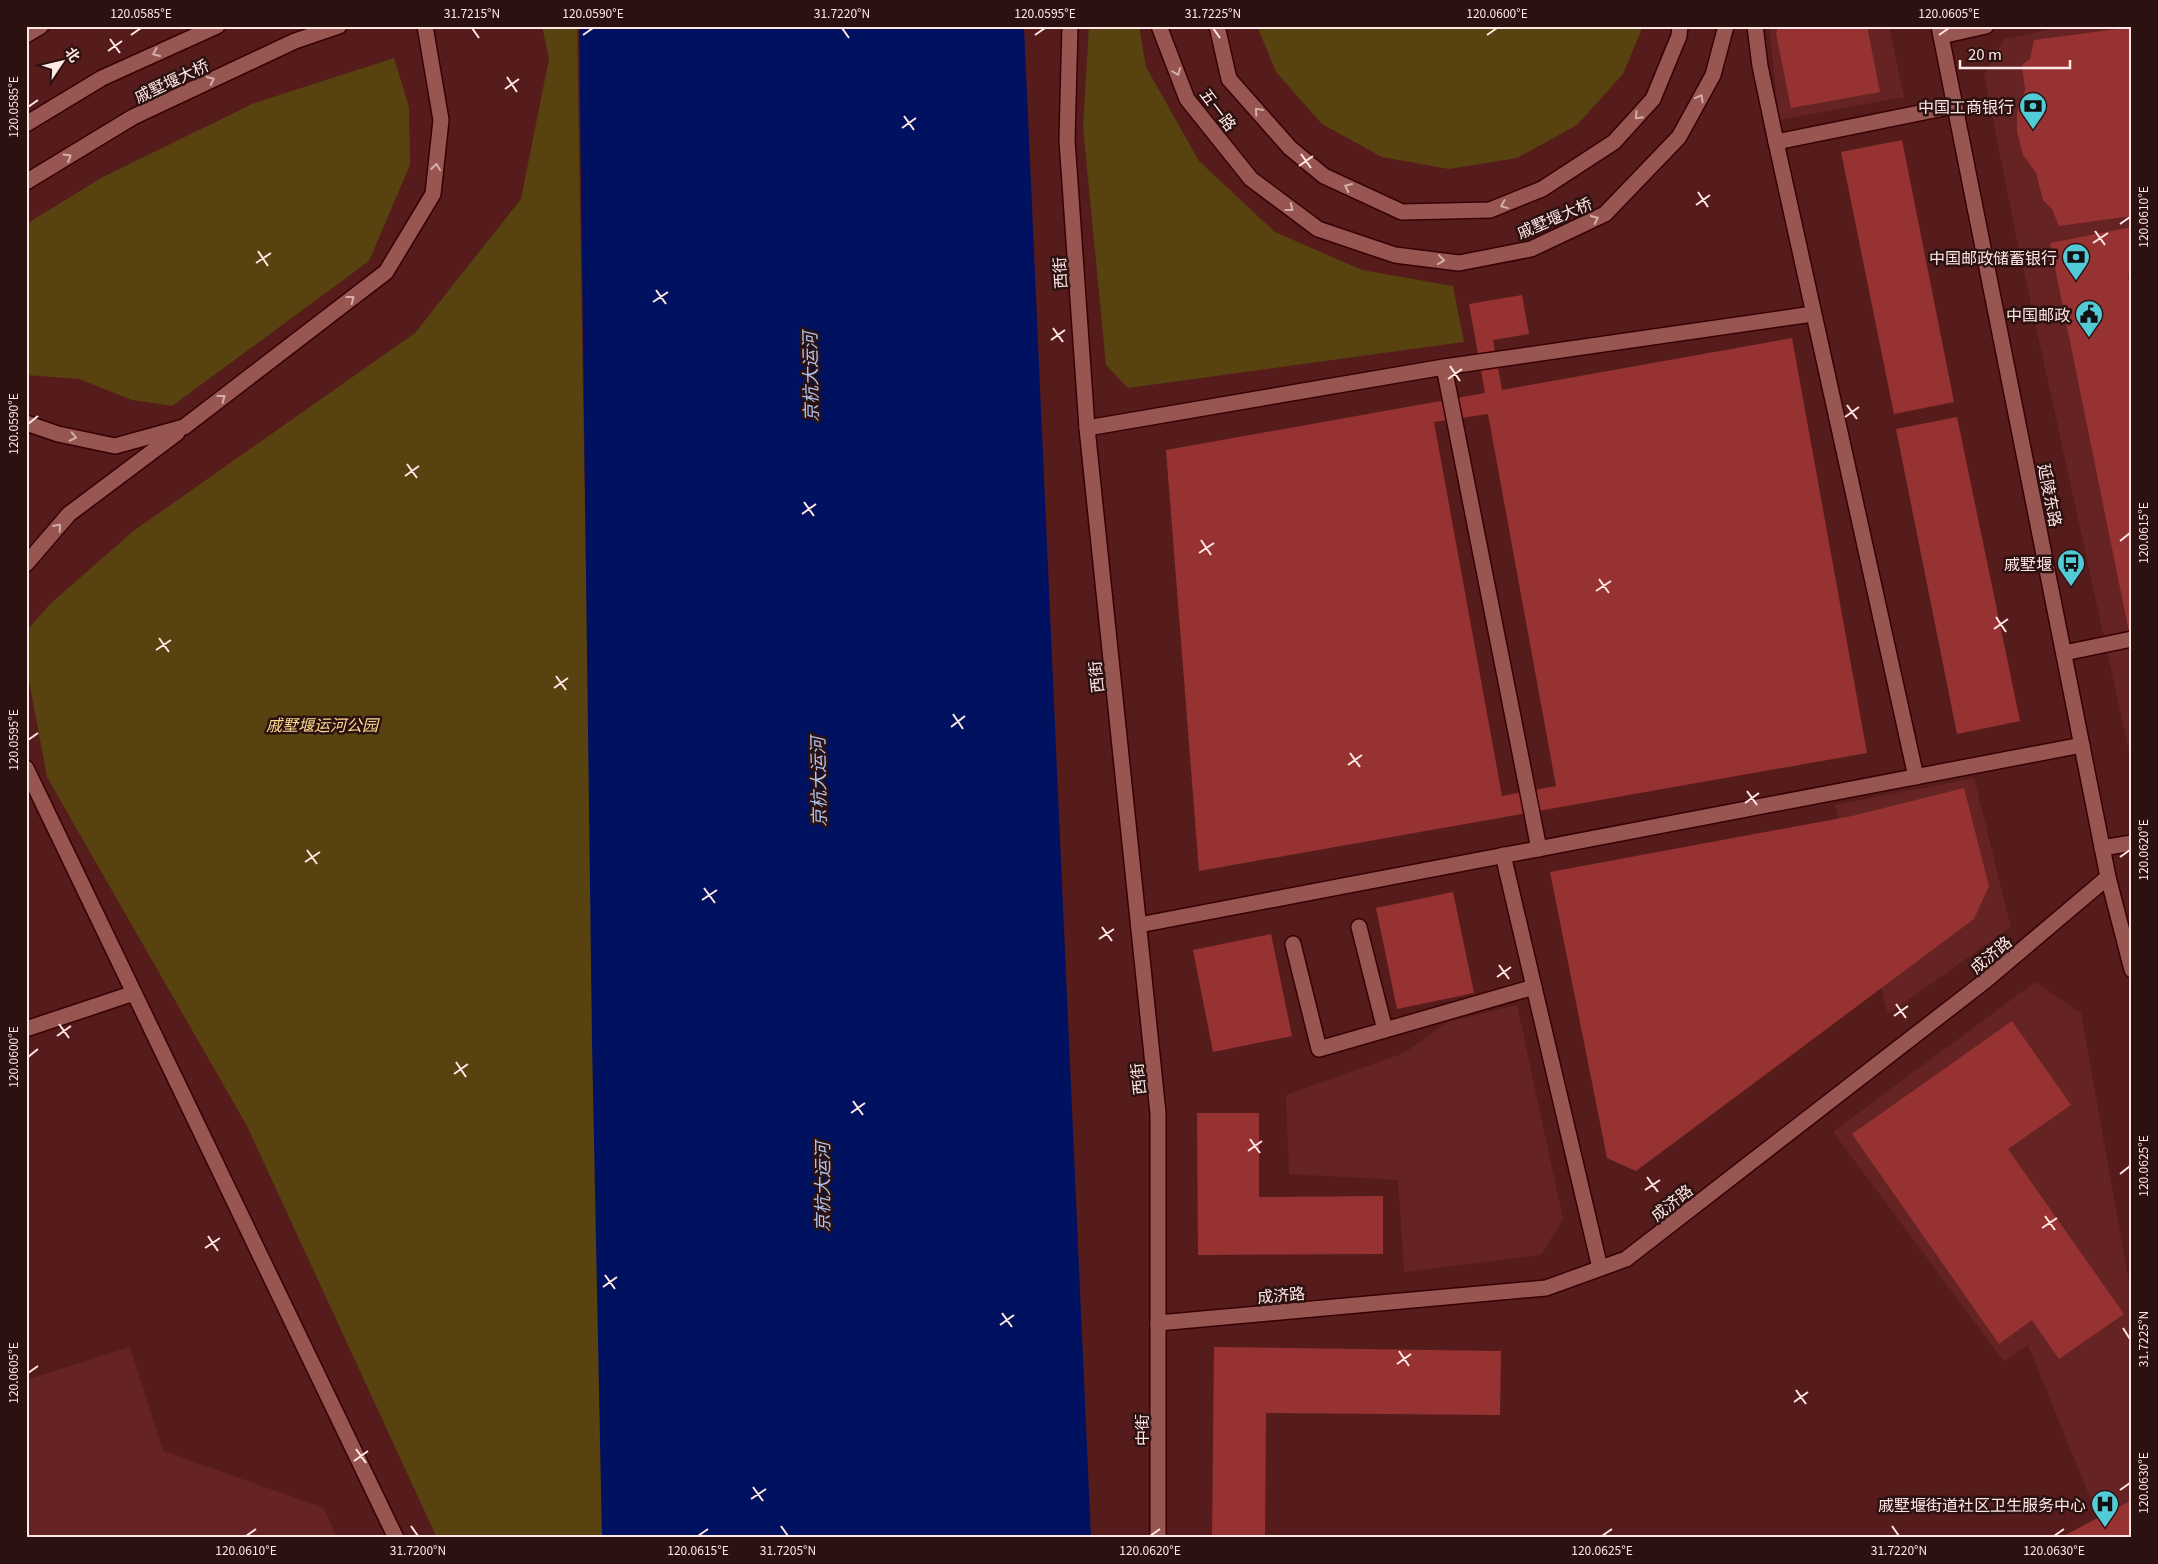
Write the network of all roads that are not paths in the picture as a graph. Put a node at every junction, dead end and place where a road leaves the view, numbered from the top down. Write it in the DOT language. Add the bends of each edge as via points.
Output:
graph roads {
  1 [pos="41,26"];
  2 [pos="217,26"];
  3 [pos="339,26"];
  4 [pos="424,26"];
  5 [pos="1070,26"];
  6 [pos="1159,26"];
  7 [pos="1218,26"];
  8 [pos="1680,26"];
  9 [pos="1726,26"];
  10 [pos="1755,26"];
  11 [pos="1986,26"];
  12 [pos="1940,31"];
  13 [pos="26,35"];
  14 [pos="1954,106"];
  15 [pos="26,124"];
  16 [pos="1776,142"];
  17 [pos="1290,148"];
  18 [pos="1251,179"];
  19 [pos="26,182"];
  20 [pos="1814,314"];
  21 [pos="1444,367"];
  22 [pos="26,423"];
  23 [pos="184,427"];
  24 [pos="1087,428"];
  25 [pos="26,564"];
  26 [pos="2132,638"];
  27 [pos="2064,653"];
  28 [pos="2082,745"];
  29 [pos="26,768"];
  30 [pos="1916,776"];
  31 [pos="2132,843"];
  32 [pos="2102,848"];
  33 [pos="1539,849"];
  34 [pos="1503,855"];
  35 [pos="2108,877"];
  36 [pos="1138,926"];
  37 [pos="1359,927"];
  38 [pos="1293,944"];
  39 [pos="2132,970"];
  40 [pos="1534,987"];
  41 [pos="134,993"];
  42 [pos="26,1029"];
  43 [pos="1384,1030"];
  44 [pos="1600,1268"];
  45 [pos="1158,1323"];
  46 [pos="396,1538"];
  47 [pos="1158,1538"];
  1 -- 13 [label="street"];
  2 -- 15 [label="street, 戚墅堰大桥, one-way" via="102,78"];
  19 -- 3 [label="street, 戚墅堰大桥, one-way" via="133,117 295,40"];
  23 -- 4 [label="street, one-way" via="386,272 433,194 441,120"];
  5 -- 24 [label="street, 西街" via="1067,140"];
  6 -- 18 [label="street, 五一路, one-way" via="1187,99"];
  17 -- 7 [label="street, 五一路, one-way" via="1229,78"];
  8 -- 17 [label="street, 戚墅堰大桥, one-way" via="1679,36 1653,99 1614,142 1542,189 1490,210 1402,212 1324,176"];
  18 -- 9 [label="street, 戚墅堰大桥, one-way" via="1318,229 1395,255 1459,263 1531,250 1606,214 1679,138 1713,75"];
  10 -- 16 [label="street"];
  11 -- 12 [label="street"];
  12 -- 14 [label="street, 延陵东路"];
  14 -- 16 [label="street"];
  14 -- 27 [label="street, 延陵东路"];
  16 -- 20 [label="street"];
  20 -- 21 [label="street"];
  20 -- 30 [label="street"];
  21 -- 24 [label="street"];
  21 -- 33 [label="street"];
  22 -- 23 [label="street, one-way" via="58,434 115,446"];
  25 -- 23 [label="street, one-way" via="69,514"];
  24 -- 36 [label="street, 西街"];
  26 -- 27 [label="street"];
  27 -- 28 [label="street, 延陵东路"];
  28 -- 30 [label="street"];
  28 -- 32 [label="street, 延陵东路"];
  29 -- 41 [label="street"];
  30 -- 33 [label="street"];
  31 -- 32 [label="street"];
  32 -- 35 [label="street, 延陵东路"];
  33 -- 34 [label="street"];
  34 -- 36 [label="street"];
  34 -- 40 [label="street"];
  35 -- 39 [label="street, 延陵东路"];
  35 -- 44 [label="street, 成济路" via="1985,981 1642,1247 1626,1259"];
  36 -- 45 [label="street, 西街" via="1158,1113"];
  37 -- 43 [label="street"];
  38 -- 43 [label="street" via="1319,1049"];
  40 -- 43 [label="street"];
  40 -- 44 [label="street"];
  41 -- 42 [label="street"];
  41 -- 46 [label="street"];
  44 -- 45 [label="street, 成济路" via="1546,1288"];
  45 -- 47 [label="street, 中街"];
}
